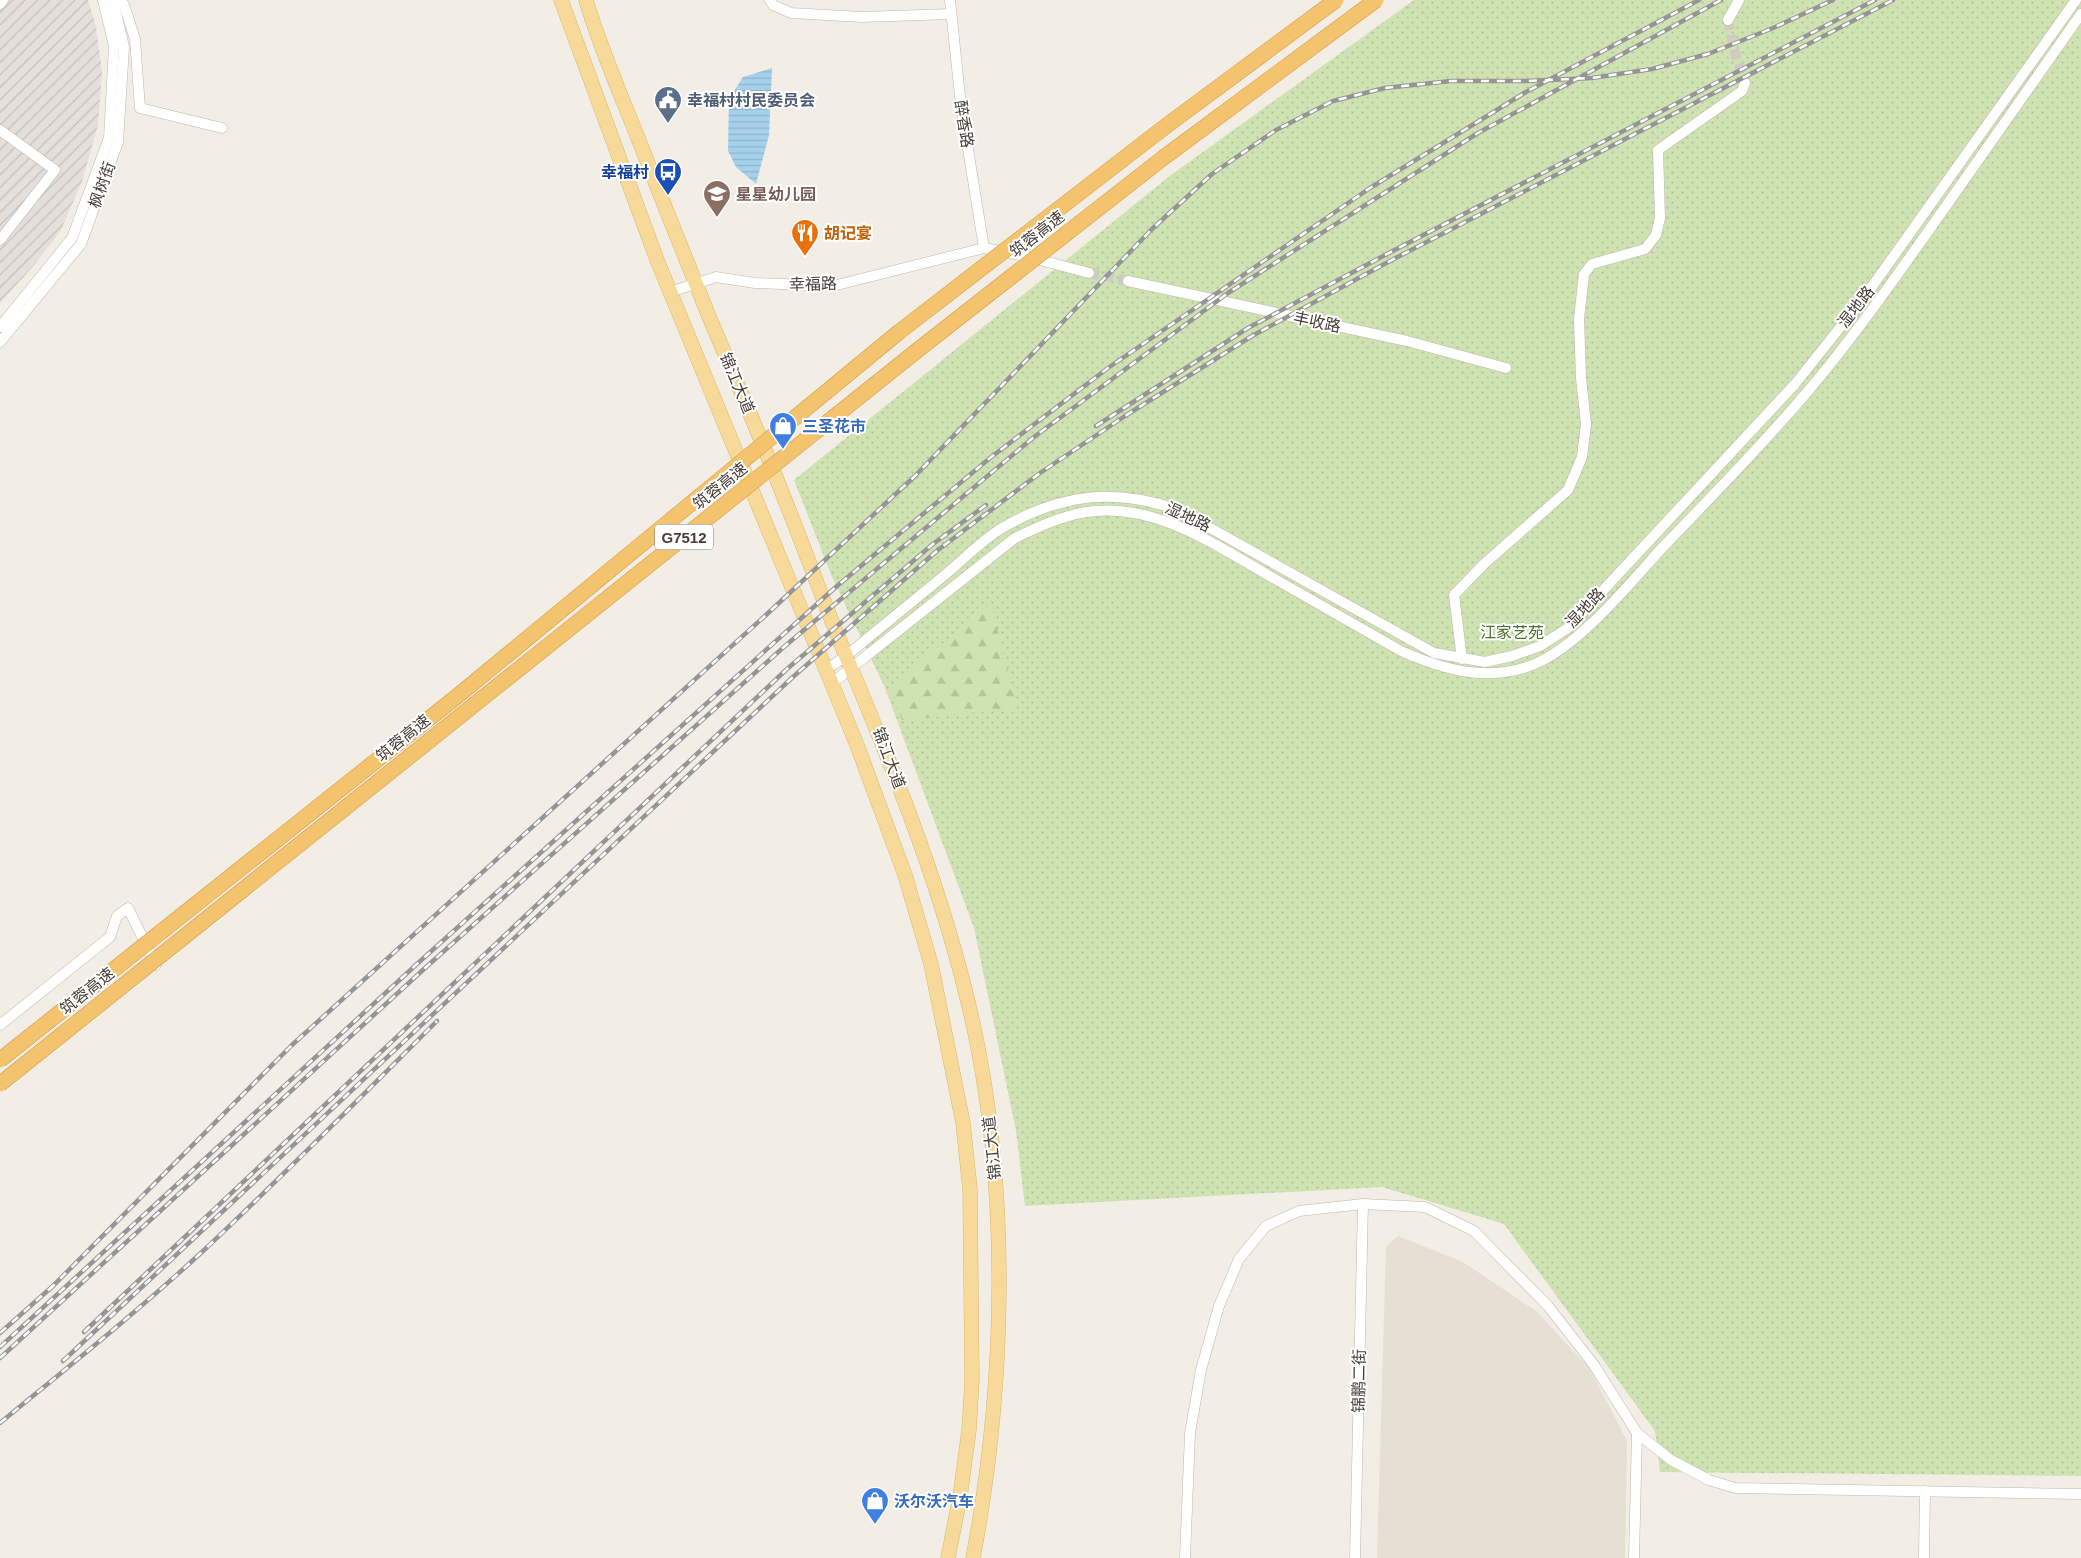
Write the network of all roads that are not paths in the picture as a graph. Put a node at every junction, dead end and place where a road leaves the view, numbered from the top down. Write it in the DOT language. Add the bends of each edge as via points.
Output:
graph roads {
  1 [pos="3,0"];
  2 [pos="103,0"];
  3 [pos="114,0"];
  4 [pos="121,0"];
  5 [pos="561,0"];
  6 [pos="586,0"];
  7 [pos="770,0"];
  8 [pos="950,0"];
  9 [pos="1336,0"];
  10 [pos="1376,0"];
  11 [pos="1739,0"];
  12 [pos="2076,0"];
  13 [pos="0,4"];
  14 [pos="950,14"];
  15 [pos="2081,14"];
  16 [pos="1728,20"];
  17 [pos="1745,83"];
  18 [pos="222,128"];
  19 [pos="0,130"];
  20 [pos="1,237"];
  21 [pos="984,248"];
  22 [pos="1089,273"];
  23 [pos="1128,281"];
  24 [pos="696,284"];
  25 [pos="670,292"];
  26 [pos="0,327"];
  27 [pos="0,342"];
  28 [pos="1506,368"];
  29 [pos="1262,556"];
  30 [pos="1256,568"];
  31 [pos="1461,659"];
  32 [pos="849,662"];
  33 [pos="826,670"];
  34 [pos="1462,672"];
  35 [pos="831,684"];
  36 [pos="156,965"];
  37 [pos="0,1025"];
  38 [pos="0,1060"];
  39 [pos="0,1084"];
  40 [pos="1363,1204"];
  41 [pos="1637,1433"];
  42 [pos="1925,1491"];
  43 [pos="2081,1494"];
  44 [pos="948,1558"];
  45 [pos="973,1558"];
  46 [pos="1185,1558"];
  47 [pos="1355,1558"];
  48 [pos="1634,1558"];
  49 [pos="1924,1558"];
  1 -- 13 [label="street"];
  2 -- 26 [label="street, 枫树街" via="114,46 109,138 72,238"];
  3 -- 27 [label="street, 枫树街" via="124,47 118,142 81,244"];
  4 -- 18 [label="street" via="134,39 140,108"];
  5 -- 25 [label="main road, 锦江大道"];
  6 -- 24 [label="main road, 锦江大道" via="609,67"];
  7 -- 14 [label="street" via="791,13 862,16"];
  8 -- 14 [label="street, 醉香路"];
  9 -- 38 [label="highway, 筑蓉高速 / G7512, bridge" via="1166,126 899,332 455,698"];
  10 -- 39 [label="highway, 筑蓉高速 / G7512, bridge" via="1163,158 919,349"];
  11 -- 16 [label="street"];
  12 -- 31 [label="street, 湿地路" via="1866,295 1788,391 1568,628 1540,646 1512,656 1486,662"];
  14 -- 21 [label="street, 醉香路" via="960,106"];
  15 -- 34 [label="street, 湿地路" via="1881,299 1818,379 1713,495 1596,618 1566,645 1536,663 1511,672"];
  17 -- 31 [label="street" via="1742,91 1658,150 1660,218 1656,235 1645,249 1592,264 1584,274 1579,318 1586,424 1582,457 1568,490 1484,564 1454,596"];
  19 -- 20 [label="street" via="54,170"];
  21 -- 22 [label="street"];
  21 -- 24 [label="street, 幸福路" via="833,286 754,283 716,277"];
  23 -- 28 [label="street, 丰收路" via="1407,341"];
  24 -- 25 [label="street, 幸福路"];
  24 -- 32 [label="main road, 锦江大道"];
  25 -- 33 [label="main road, 锦江大道"];
  29 -- 30 [label="street"];
  29 -- 31 [label="street, 湿地路" via="1434,653"];
  29 -- 32 [label="street, 湿地路" via="1176,509 1156,503 1115,496 1062,501 1000,529"];
  30 -- 32 [label="street, 湿地路" via="1176,525 1157,519 1106,511 1078,514 1043,524 1014,538"];
  30 -- 34 [label="street, 湿地路" via="1401,650 1431,664"];
  31 -- 34 [label="street"];
  32 -- 33 [label="street, 湿地路"];
  32 -- 35 [label="street, 湿地路"];
  32 -- 45 [label="main road, 锦江大道" via="923,849 951,937 974,1028 987,1100 996,1189 997,1338 992,1432"];
  33 -- 35 [label="main road, 锦江大道"];
  35 -- 44 [label="main road, 锦江大道" via="905,875 931,964 963,1123 970,1189 972,1380 960,1497"];
  36 -- 37 [label="street" via="128,908 117,916 110,937"];
  40 -- 41 [label="street" via="1425,1207 1474,1231 1554,1313 1594,1364"];
  40 -- 46 [label="street" via="1299,1212 1277,1221 1266,1226 1239,1259 1219,1306 1199,1379 1190,1433"];
  40 -- 47 [label="street, 锦鹏二街"];
  41 -- 42 [label="street" via="1671,1460 1709,1480 1735,1488"];
  41 -- 48 [label="street"];
  42 -- 43 [label="street"];
  42 -- 49 [label="street"];
}
